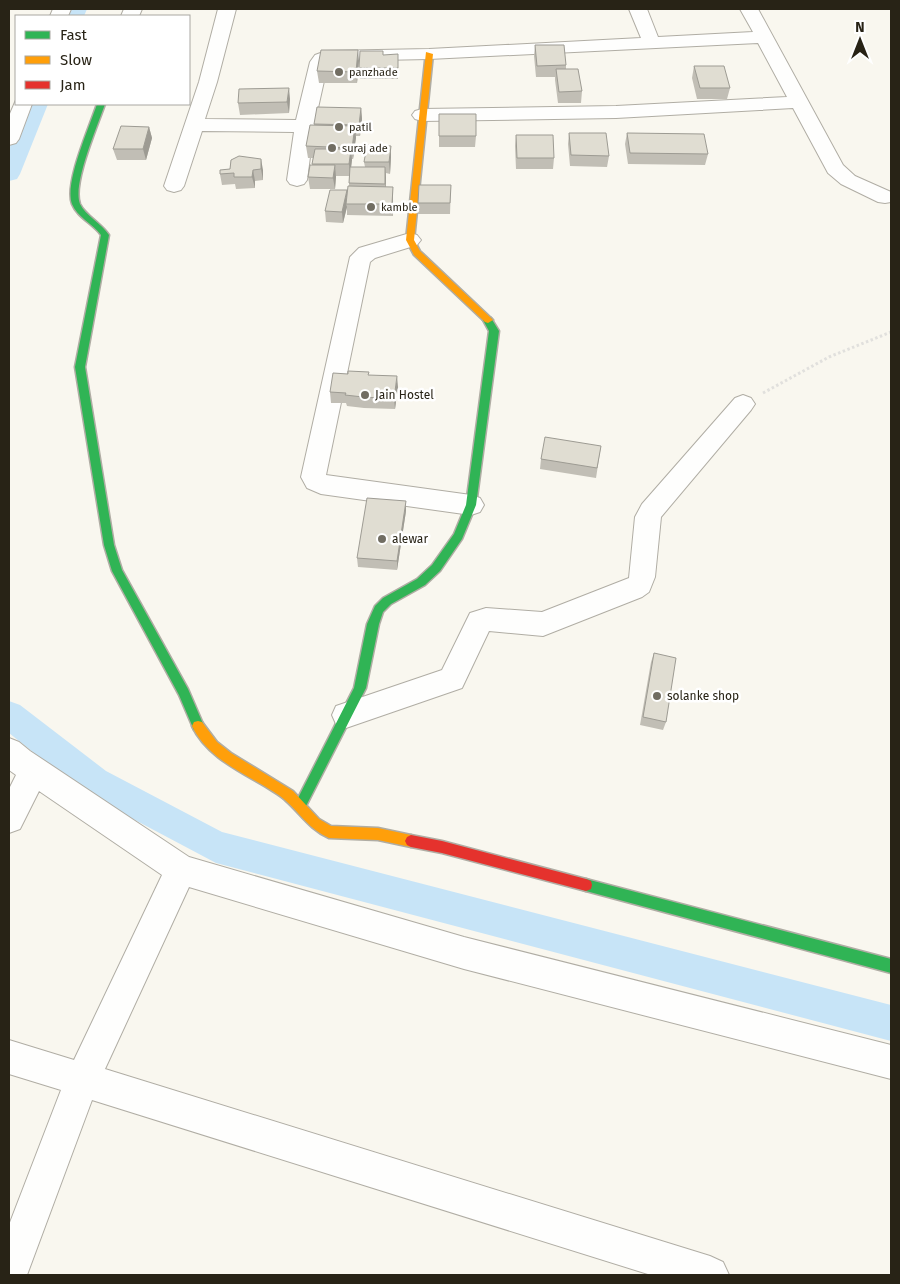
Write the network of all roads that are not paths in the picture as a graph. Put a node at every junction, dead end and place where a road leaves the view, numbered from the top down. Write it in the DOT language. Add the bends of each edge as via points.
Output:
graph roads {
  1 [pos="227,9"];
  2 [pos="638,9"];
  3 [pos="749,9"];
  4 [pos="764,37"];
  5 [pos="652,43"];
  6 [pos="429,54"];
  7 [pos="798,102"];
  8 [pos="23,105"];
  9 [pos="101,105"];
  10 [pos="422,115"];
  11 [pos="194,125"];
  12 [pos="304,126"];
  13 [pos="9,139"];
  14 [pos="297,180"];
  15 [pos="174,186"];
  16 [pos="885,197"];
  17 [pos="410,240"];
  18 [pos="743,404"];
  19 [pos="471,505"];
  20 [pos="346,715"];
  21 [pos="9,751"];
  22 [pos="34,771"];
  23 [pos="300,806"];
  24 [pos="9,819"];
  25 [pos="181,870"];
  26 [pos="891,966"];
  27 [pos="9,1057"];
  28 [pos="891,1062"];
  29 [pos="82,1080"];
  30 [pos="9,1273"];
  31 [pos="710,1275"];
  1 -- 11 [label="street"];
  2 -- 5 [label="street"];
  3 -- 4 [label="street"];
  4 -- 5 [label="street"];
  4 -- 7 [label="street"];
  5 -- 6 [label="street"];
  6 -- 10 [label="street"];
  6 -- 12 [label="street" via="326,56 320,59"];
  7 -- 10 [label="street" via="616,112"];
  7 -- 16 [label="street" via="835,170 848,180"];
  8 -- 13 [label="street"];
  9 -- 23 [label="street" via="80,169 74,200 102,227 104,234 80,367 112,558 213,746 289,795"];
  10 -- 17 [label="street"];
  11 -- 12 [label="street"];
  11 -- 15 [label="street"];
  12 -- 14 [label="street"];
  17 -- 19 [label="street" via="417,253 493,326"];
  17 -- 19 [label="street" via="361,257 313,477 322,484"];
  18 -- 20 [label="street" via="651,511 640,584 543,624 480,621 452,679"];
  19 -- 20 [label="street" via="464,523 436,567 421,582 379,608 364,673"];
  20 -- 23 [label="street"];
  21 -- 22 [label="street"];
  22 -- 24 [label="street"];
  22 -- 25 [label="street"];
  23 -- 26 [label="street" via="315,823 329,832 378,834 442,846"];
  25 -- 28 [label="street" via="464,953"];
  25 -- 29 [label="street"];
  27 -- 29 [label="street"];
  29 -- 30 [label="street"];
  29 -- 31 [label="street"];
}
